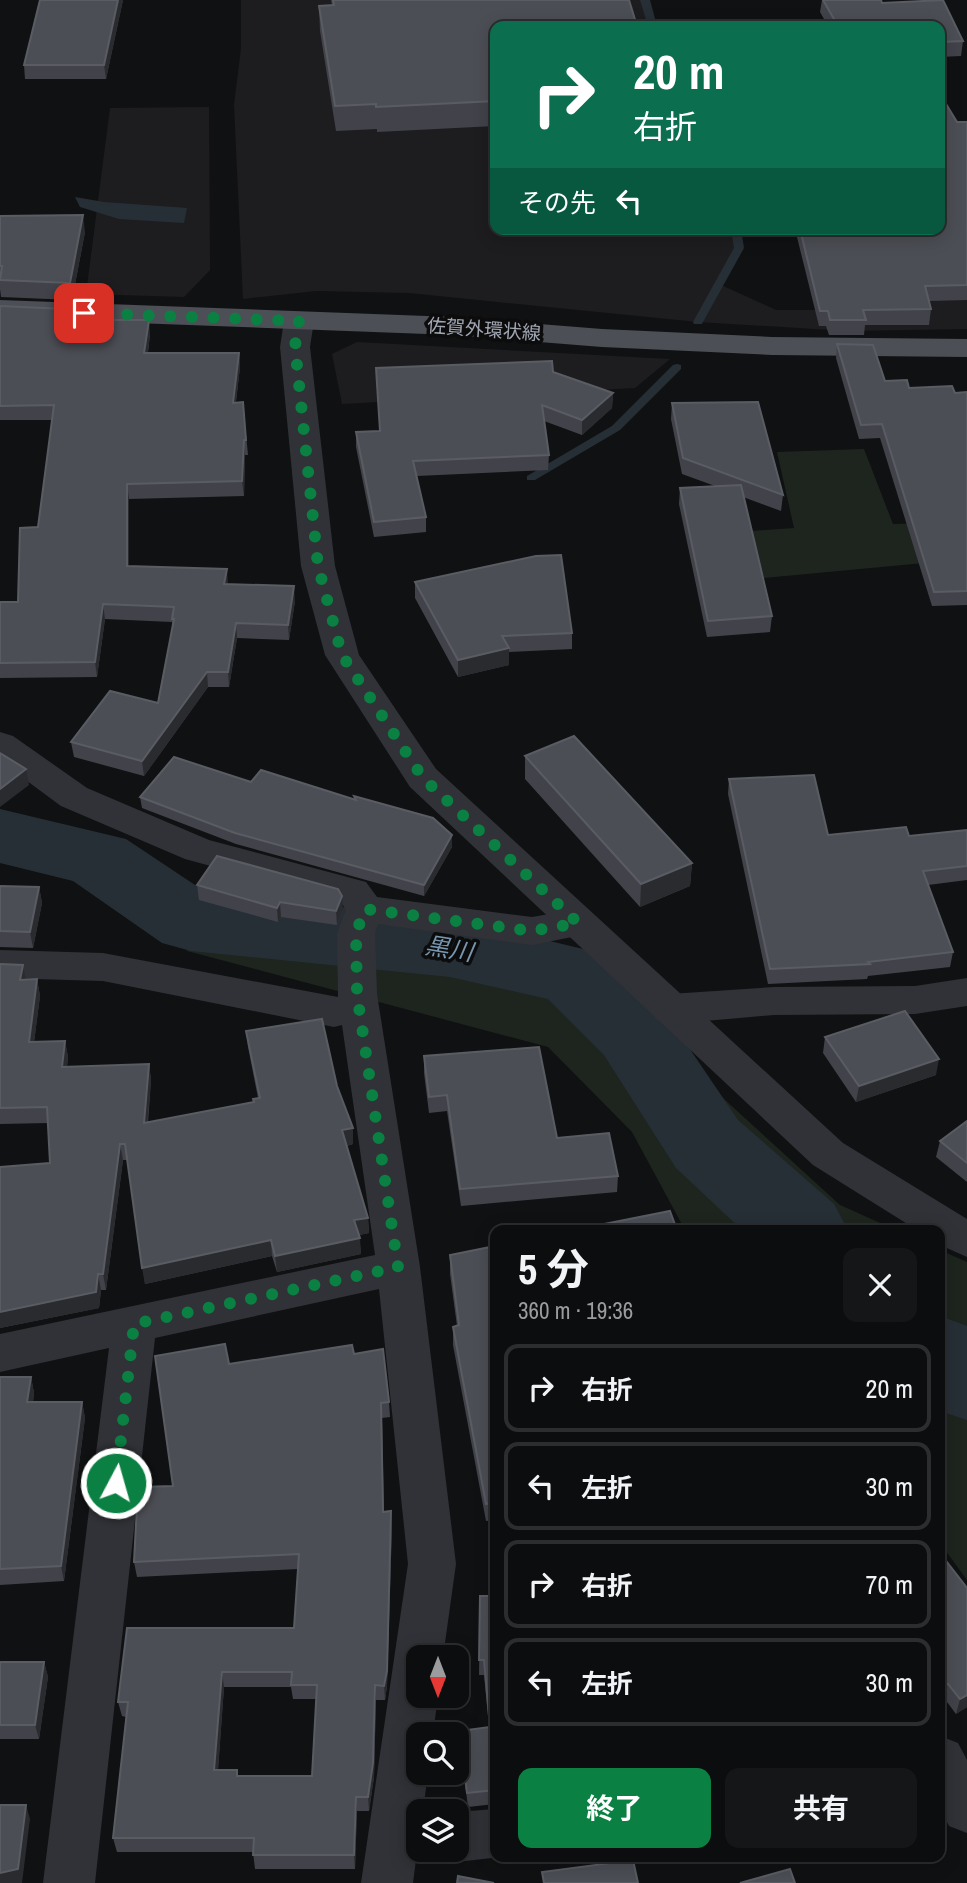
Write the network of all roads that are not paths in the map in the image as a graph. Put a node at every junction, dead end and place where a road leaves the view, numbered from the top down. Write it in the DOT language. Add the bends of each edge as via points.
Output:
graph roads {
  1 [pos="0,309"];
  2 [pos="299,321"];
  3 [pos="967,348"];
  4 [pos="0,744"];
  5 [pos="365,909"];
  6 [pos="578,923"];
  7 [pos="0,964"];
  8 [pos="967,992"];
  9 [pos="358,1001"];
  10 [pos="670,1009"];
  11 [pos="943,1225"];
  12 [pos="945,1226"];
  13 [pos="967,1240"];
  14 [pos="398,1267"];
  15 [pos="134,1324"];
  16 [pos="0,1353"];
  17 [pos="420,1645"];
  18 [pos="413,1708"];
  19 [pos="945,1769"];
  20 [pos="967,1809"];
  21 [pos="490,1834"];
  22 [pos="469,1836"];
  23 [pos="399,1855"];
  24 [pos="69,1883"];
  1 -- 2 [label="main road, 佐賀外環状線"];
  2 -- 3 [label="main road, 佐賀外環状線" via="759,345"];
  2 -- 6 [label="street" via="295,346 318,566 342,655 423,778"];
  4 -- 5 [label="street" via="74,796 198,850 353,891"];
  5 -- 6 [label="street" via="532,931"];
  5 -- 9 [label="street" via="356,933"];
  6 -- 10 [label="street"];
  7 -- 9 [label="street" via="103,967 334,1012"];
  8 -- 10 [label="street" via="915,1000 774,1001"];
  9 -- 14 [label="street"];
  10 -- 11 [label="street" via="828,1154"];
  12 -- 13 [label="street"];
  14 -- 15 [label="street"];
  14 -- 17 [label="street" via="432,1564"];
  15 -- 16 [label="street"];
  15 -- 24 [label="street"];
  18 -- 23 [label="street"];
  19 -- 20 [label="street"];
  21 -- 22 [label="street"];
}
